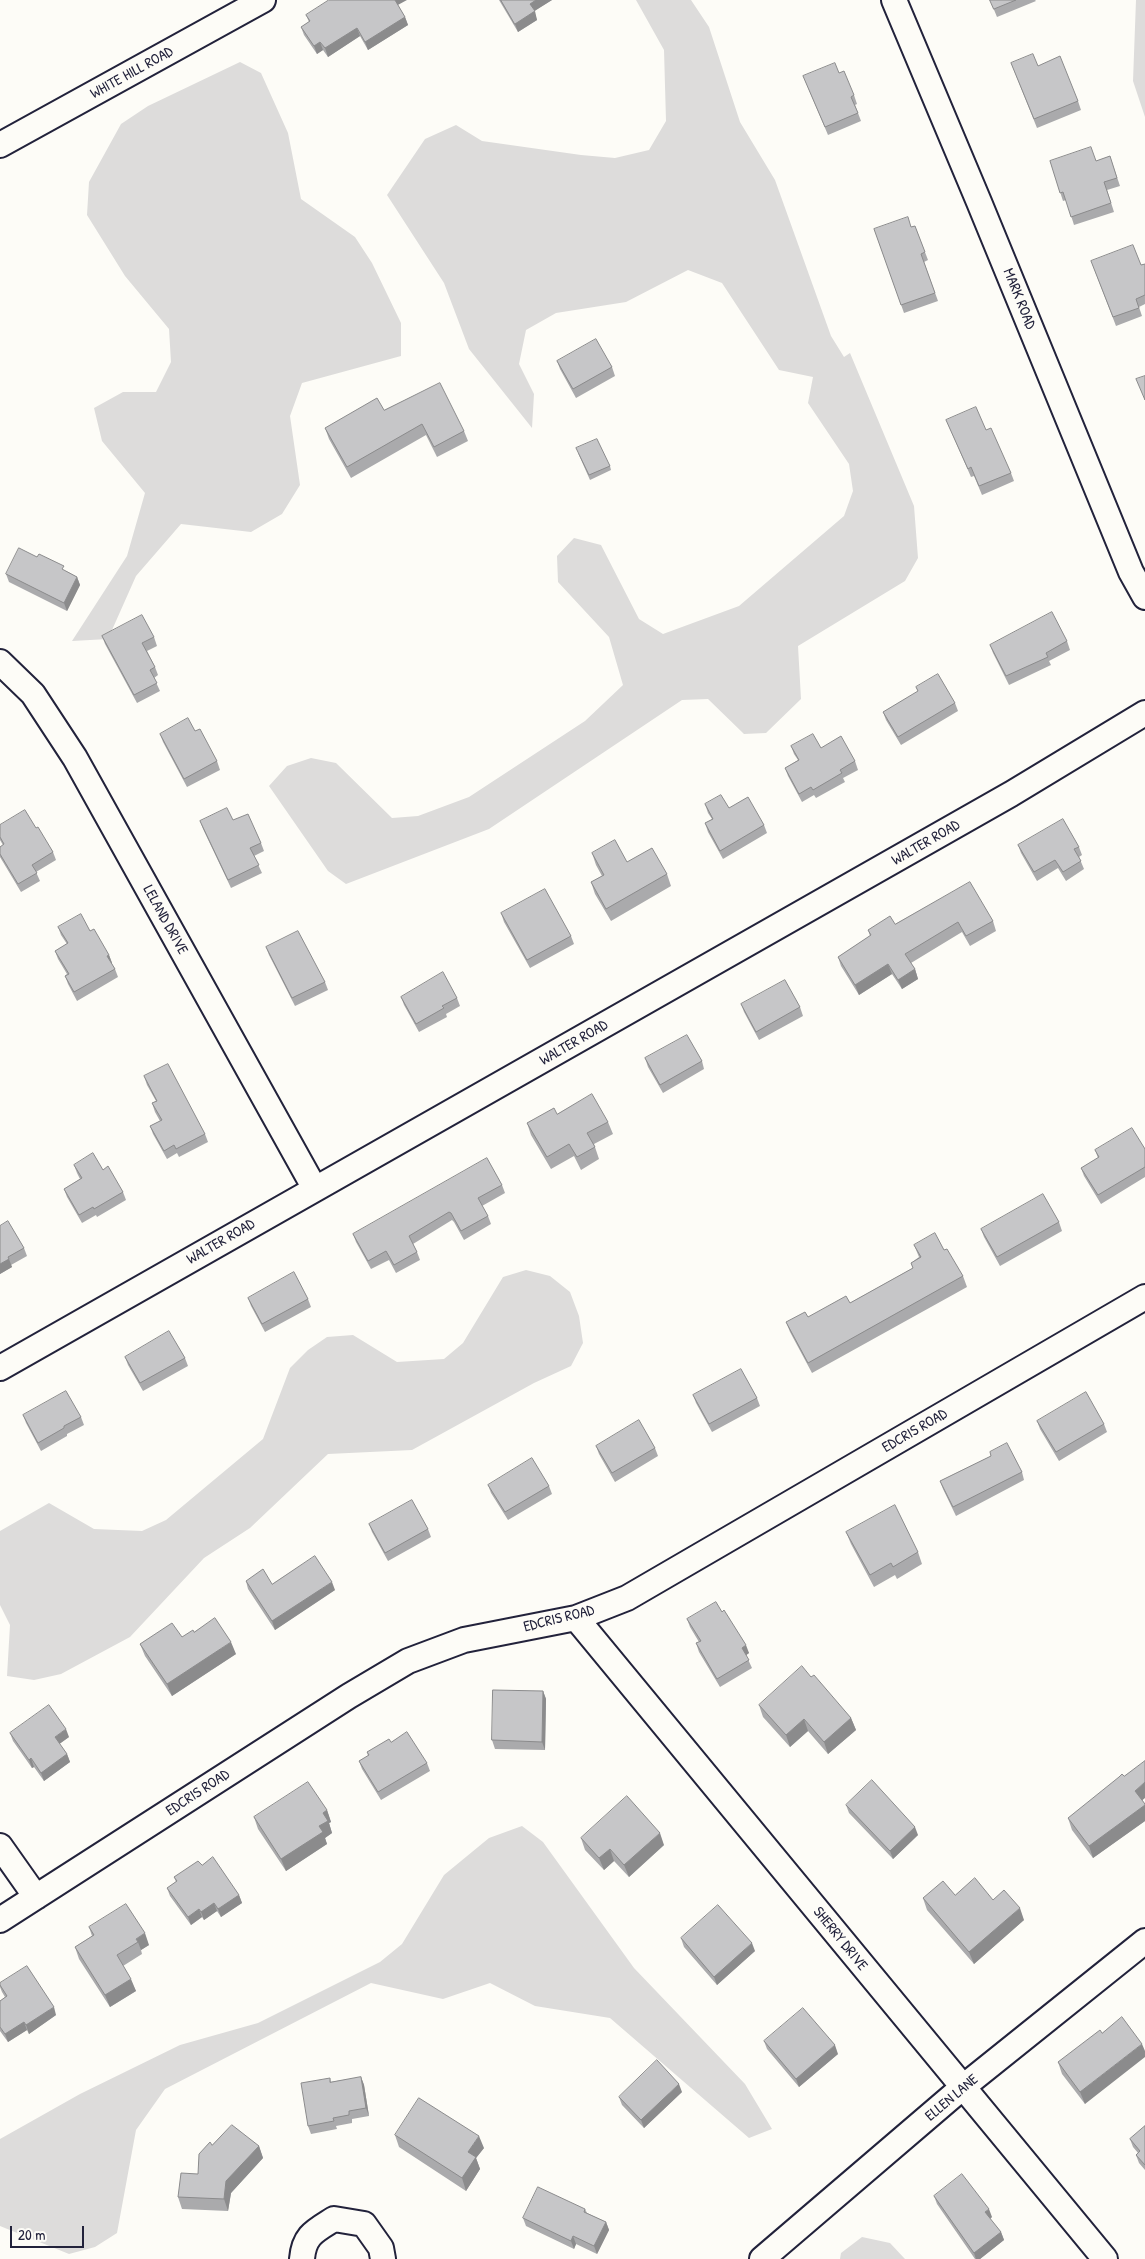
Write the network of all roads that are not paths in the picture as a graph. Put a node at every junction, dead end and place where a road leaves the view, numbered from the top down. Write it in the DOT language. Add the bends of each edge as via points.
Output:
graph roads {
  1 [pos="263,0"];
  2 [pos="894,0"];
  3 [pos="0,145"];
  4 [pos="1145,598"];
  5 [pos="0,662"];
  6 [pos="1145,713"];
  7 [pos="315,1189"];
  8 [pos="1145,1297"];
  9 [pos="0,1368"];
  10 [pos="576,1618"];
  11 [pos="0,1846"];
  12 [pos="36,1897"];
  13 [pos="0,1920"];
  14 [pos="1145,1941"];
  15 [pos="963,2088"];
  16 [pos="302,2259"];
  17 [pos="383,2259"];
  18 [pos="762,2259"];
  19 [pos="1105,2259"];
  1 -- 3 [label="street, WHITE HILL ROAD"];
  2 -- 4 [label="street, MARK ROAD" via="1131,572"];
  5 -- 7 [label="street, LELAND DRIVE" via="33,694 74,758"];
  6 -- 7 [label="street, WALTER ROAD" via="1003,799"];
  7 -- 9 [label="street, WALTER ROAD"];
  8 -- 10 [label="street, EDCRIS ROAD" via="627,1598"];
  10 -- 12 [label="street, EDCRIS ROAD" via="464,1640 408,1661"];
  10 -- 15 [label="street, SHERRY DRIVE"];
  11 -- 12 [label="street"];
  12 -- 13 [label="street, EDCRIS ROAD"];
  14 -- 15 [label="street, ELLEN LANE"];
  15 -- 18 [label="street, ELLEN LANE"];
  15 -- 19 [label="street, SHERRY DRIVE"];
  16 -- 17 [label="street" via="303,2245 312,2232 334,2219 364,2224 381,2248"];
}
